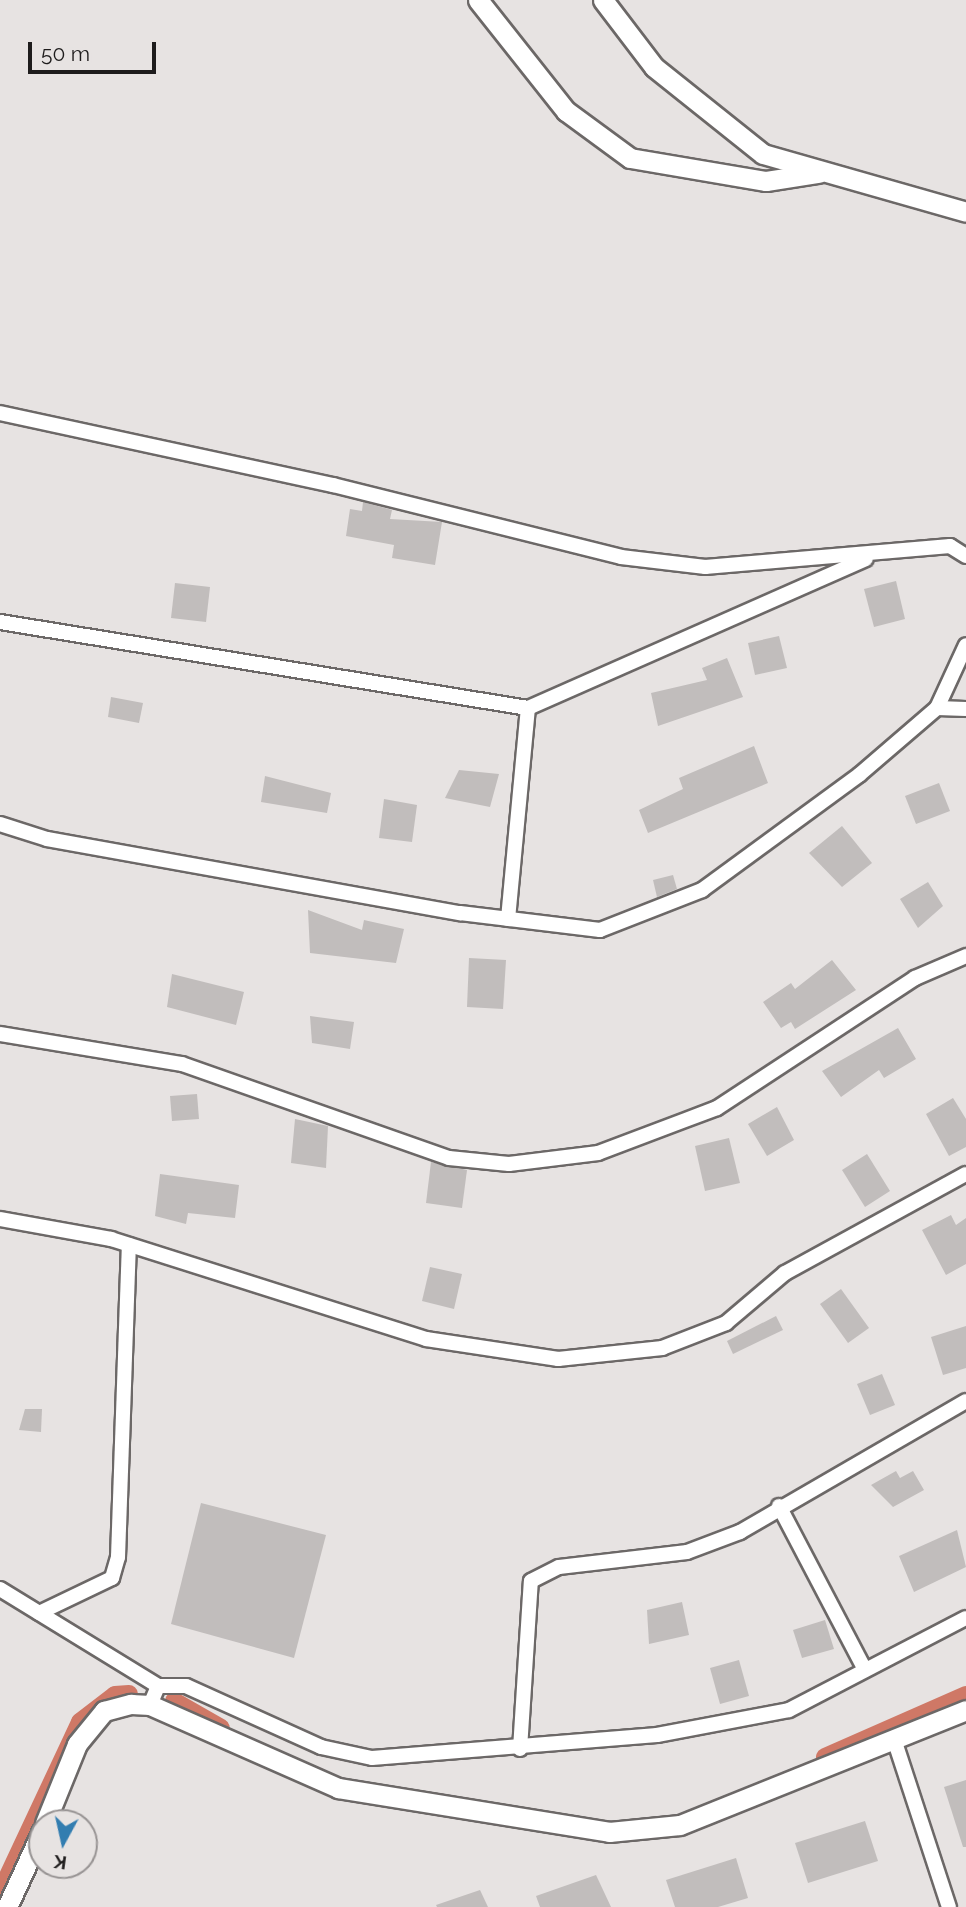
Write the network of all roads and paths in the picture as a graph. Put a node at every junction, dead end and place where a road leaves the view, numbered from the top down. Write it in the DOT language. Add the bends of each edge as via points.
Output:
graph roads {
  1 [pos="478,0"];
  2 [pos="603,0"];
  3 [pos="826,172"];
  4 [pos="966,212"];
  5 [pos="0,414"];
  6 [pos="873,555"];
  7 [pos="966,556"];
  8 [pos="0,622"];
  9 [pos="966,645"];
  10 [pos="528,708"];
  11 [pos="937,708"];
  12 [pos="966,709"];
  13 [pos="0,824"];
  14 [pos="508,919"];
  15 [pos="966,956"];
  16 [pos="0,1034"];
  17 [pos="966,1174"];
  18 [pos="0,1219"];
  19 [pos="129,1245"];
  20 [pos="966,1401"];
  21 [pos="779,1506"];
  22 [pos="0,1589"];
  23 [pos="39,1613"];
  24 [pos="966,1618"];
  25 [pos="863,1667"];
  26 [pos="158,1686"];
  27 [pos="150,1705"];
  28 [pos="966,1710"];
  29 [pos="894,1739"];
  30 [pos="520,1749"];
  31 [pos="51,1809"];
  32 [pos="28,1862"];
  33 [pos="8,1907"];
  34 [pos="948,1907"];
  1 -- 3 [label="street" via="566,111 630,158 766,181"];
  2 -- 3 [label="street" via="654,67 691,103 763,154"];
  3 -- 4 [label="street"];
  5 -- 6 [label="street" via="333,485 621,557 705,567"];
  6 -- 7 [label="street" via="950,546"];
  6 -- 10 [label="street"];
  8 -- 10 [label="street"];
  9 -- 11 [label="street"];
  10 -- 14 [label="street"];
  11 -- 12 [label="street"];
  11 -- 14 [label="street" via="859,775 702,890 600,930"];
  13 -- 14 [label="street" via="47,839"];
  15 -- 16 [label="street" via="915,978 717,1108 598,1153 509,1164 449,1158 181,1063"];
  17 -- 19 [label="street" via="785,1273 726,1323 662,1348 558,1359 425,1339"];
  18 -- 19 [label="street"];
  19 -- 23 [label="street" via="118,1557 111,1578"];
  20 -- 21 [label="street"];
  21 -- 25 [label="street"];
  21 -- 30 [label="street" via="740,1532 687,1552 559,1567 531,1581"];
  22 -- 23 [label="street"];
  23 -- 26 [label="street"];
  24 -- 25 [label="street"];
  25 -- 30 [label="street" via="789,1710 657,1735"];
  26 -- 27 [label="street"];
  26 -- 30 [label="street" via="186,1686 321,1747 372,1758"];
  27 -- 29 [label="street" via="338,1788 608,1832 680,1825"];
  27 -- 31 [label="street" via="104,1711 77,1745"];
  28 -- 29 [label="street"];
  29 -- 34 [label="street"];
  32 -- 33 [label="street"];
}
